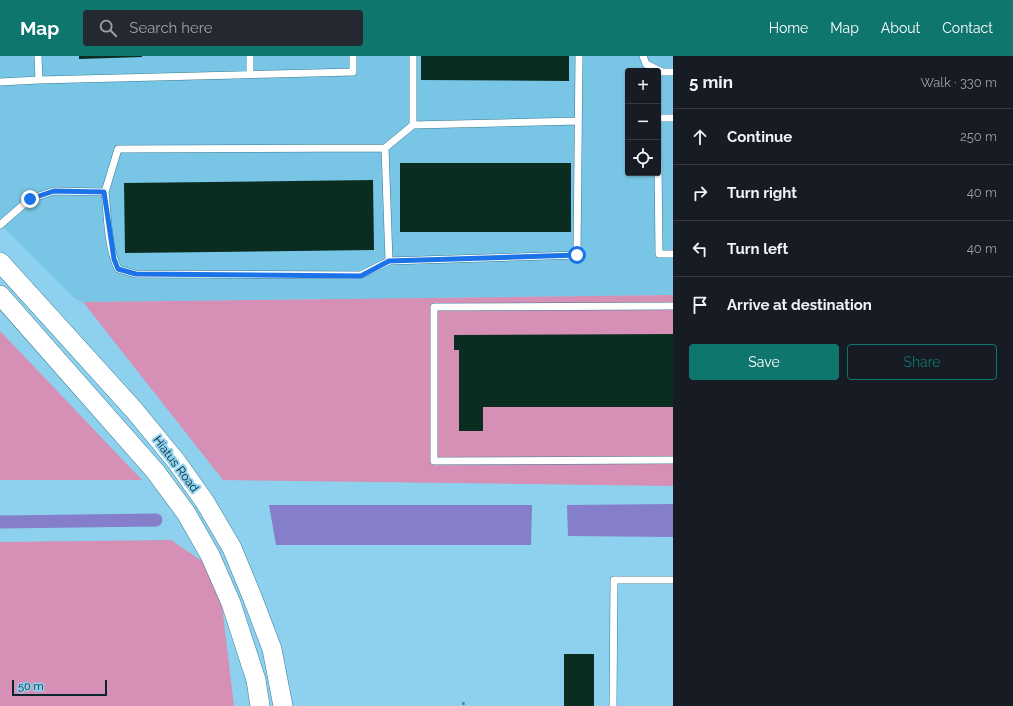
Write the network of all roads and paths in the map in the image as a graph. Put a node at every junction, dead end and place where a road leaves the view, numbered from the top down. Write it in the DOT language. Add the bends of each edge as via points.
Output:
graph roads {
  1 [pos="38,56"];
  2 [pos="250,56"];
  3 [pos="353,56"];
  4 [pos="413,56"];
  5 [pos="579,56"];
  6 [pos="643,56"];
  7 [pos="673,72"];
  8 [pos="250,74"];
  9 [pos="39,80"];
  10 [pos="0,82"];
  11 [pos="661,118"];
  12 [pos="673,118"];
  13 [pos="578,121"];
  14 [pos="414,125"];
  15 [pos="385,148"];
  16 [pos="658,176"];
  17 [pos="104,192"];
  18 [pos="0,225"];
  19 [pos="673,254"];
  20 [pos="389,261"];
  21 [pos="0,262"];
  22 [pos="0,295"];
  23 [pos="673,306"];
  24 [pos="673,460"];
  25 [pos="673,580"];
  26 [pos="462,702"];
  27 [pos="260,706"];
  28 [pos="283,706"];
  29 [pos="464,706"];
  30 [pos="613,706"];
  1 -- 9 [label="lane"];
  2 -- 8 [label="lane"];
  3 -- 8 [label="lane" via="353,72"];
  4 -- 14 [label="lane"];
  5 -- 13 [label="lane"];
  6 -- 7 [label="lane" via="646,64 662,72"];
  8 -- 9 [label="lane"];
  9 -- 10 [label="lane"];
  11 -- 12 [label="lane"];
  13 -- 14 [label="lane"];
  13 -- 20 [label="lane" via="577,255"];
  14 -- 15 [label="lane"];
  15 -- 17 [label="lane" via="118,149"];
  15 -- 20 [label="lane"];
  16 -- 19 [label="lane" via="658,254"];
  17 -- 18 [label="lane" via="54,191 30,199"];
  17 -- 20 [label="lane" via="114,259 118,269 136,274 361,276"];
  21 -- 28 [label="main road, Hiatus Road" via="134,410 176,461 205,502 232,548 253,599 272,649"];
  22 -- 27 [label="main road, Hiatus Road" via="155,471 186,513 210,555 231,602 254,674"];
  23 -- 24 [label="lane" via="434,307 434,461"];
  25 -- 30 [label="lane" via="614,580"];
  26 -- 29 [label="path"];
}
